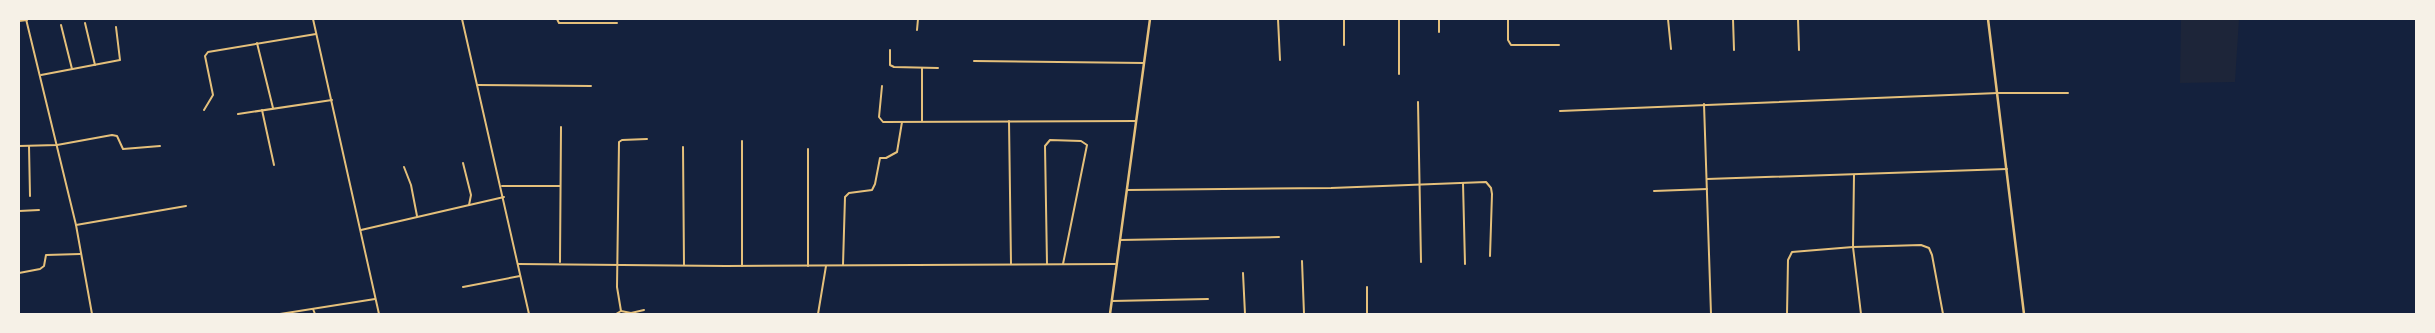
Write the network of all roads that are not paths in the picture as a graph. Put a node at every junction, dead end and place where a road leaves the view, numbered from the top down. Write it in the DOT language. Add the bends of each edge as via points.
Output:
graph roads {
  1 [pos="313,19"];
  2 [pos="462,19"];
  3 [pos="557,19"];
  4 [pos="918,19"];
  5 [pos="1150,19"];
  6 [pos="1278,19"];
  7 [pos="1344,19"];
  8 [pos="1399,19"];
  9 [pos="1439,19"];
  10 [pos="1508,19"];
  11 [pos="1668,19"];
  12 [pos="1733,19"];
  13 [pos="1798,19"];
  14 [pos="1988,19"];
  15 [pos="27,20"];
  16 [pos="19,22"];
  17 [pos="85,23"];
  18 [pos="617,23"];
  19 [pos="61,25"];
  20 [pos="116,28"];
  21 [pos="917,30"];
  22 [pos="1439,32"];
  23 [pos="316,34"];
  24 [pos="257,43"];
  25 [pos="1344,45"];
  26 [pos="1559,45"];
  27 [pos="1671,49"];
  28 [pos="890,50"];
  29 [pos="1734,50"];
  30 [pos="1799,50"];
  31 [pos="1280,60"];
  32 [pos="974,61"];
  33 [pos="1144,63"];
  34 [pos="95,65"];
  35 [pos="922,68"];
  36 [pos="938,68"];
  37 [pos="72,69"];
  38 [pos="1399,74"];
  39 [pos="41,75"];
  40 [pos="477,85"];
  41 [pos="591,86"];
  42 [pos="882,86"];
  43 [pos="1998,93"];
  44 [pos="2068,93"];
  45 [pos="332,100"];
  46 [pos="1418,102"];
  47 [pos="1704,104"];
  48 [pos="273,108"];
  49 [pos="204,110"];
  50 [pos="262,110"];
  51 [pos="1560,111"];
  52 [pos="238,114"];
  53 [pos="922,121"];
  54 [pos="1009,121"];
  55 [pos="1136,121"];
  56 [pos="902,122"];
  57 [pos="561,128"];
  58 [pos="647,139"];
  59 [pos="742,141"];
  60 [pos="57,145"];
  61 [pos="19,146"];
  62 [pos="30,146"];
  63 [pos="160,146"];
  64 [pos="683,147"];
  65 [pos="808,149"];
  66 [pos="463,163"];
  67 [pos="274,165"];
  68 [pos="404,167"];
  69 [pos="2007,169"];
  70 [pos="1854,175"];
  71 [pos="1707,178"];
  72 [pos="1463,183"];
  73 [pos="1420,184"];
  74 [pos="502,186"];
  75 [pos="561,186"];
  76 [pos="1707,189"];
  77 [pos="1126,190"];
  78 [pos="1654,191"];
  79 [pos="30,196"];
  80 [pos="504,197"];
  81 [pos="469,205"];
  82 [pos="186,206"];
  83 [pos="39,210"];
  84 [pos="19,211"];
  85 [pos="417,216"];
  86 [pos="76,225"];
  87 [pos="361,230"];
  88 [pos="1279,237"];
  89 [pos="1119,240"];
  90 [pos="1853,247"];
  91 [pos="80,254"];
  92 [pos="1490,256"];
  93 [pos="1302,261"];
  94 [pos="1421,262"];
  95 [pos="560,263"];
  96 [pos="518,264"];
  97 [pos="618,264"];
  98 [pos="1011,264"];
  99 [pos="1047,264"];
  100 [pos="1063,264"];
  101 [pos="1115,264"];
  102 [pos="1465,264"];
  103 [pos="684,265"];
  104 [pos="843,265"];
  105 [pos="742,266"];
  106 [pos="808,266"];
  107 [pos="826,266"];
  108 [pos="19,268"];
  109 [pos="19,273"];
  110 [pos="1243,273"];
  111 [pos="520,276"];
  112 [pos="463,287"];
  113 [pos="1367,287"];
  114 [pos="375,299"];
  115 [pos="1208,299"];
  116 [pos="1112,301"];
  117 [pos="313,309"];
  118 [pos="644,310"];
  119 [pos="621,311"];
  120 [pos="290,313"];
  121 [pos="92,314"];
  122 [pos="280,314"];
  123 [pos="315,314"];
  124 [pos="379,314"];
  125 [pos="529,314"];
  126 [pos="616,314"];
  127 [pos="818,314"];
  128 [pos="1110,314"];
  129 [pos="1245,314"];
  130 [pos="1304,314"];
  131 [pos="1367,314"];
  132 [pos="1711,314"];
  133 [pos="1787,314"];
  134 [pos="1861,314"];
  135 [pos="1943,314"];
  136 [pos="2024,314"];
  1 -- 45 [label="street"];
  2 -- 40 [label="street"];
  3 -- 18 [label="street" via="559,23"];
  4 -- 21 [label="street"];
  5 -- 33 [label="street"];
  6 -- 31 [label="street"];
  7 -- 25 [label="street"];
  8 -- 38 [label="street"];
  9 -- 22 [label="street"];
  10 -- 26 [label="street" via="1508,40 1511,45"];
  11 -- 27 [label="street"];
  12 -- 29 [label="street"];
  13 -- 30 [label="street"];
  14 -- 43 [label="street"];
  15 -- 16 [label="street"];
  15 -- 39 [label="street"];
  17 -- 34 [label="street"];
  19 -- 37 [label="street"];
  20 -- 34 [label="street" via="120,60"];
  23 -- 24 [label="street"];
  24 -- 48 [label="street"];
  24 -- 49 [label="street" via="206,54 213,95"];
  28 -- 35 [label="street" via="892,66"];
  32 -- 33 [label="street"];
  33 -- 55 [label="street"];
  34 -- 37 [label="street"];
  35 -- 36 [label="street"];
  35 -- 53 [label="street"];
  37 -- 39 [label="street"];
  39 -- 60 [label="street"];
  40 -- 41 [label="street"];
  40 -- 74 [label="street"];
  42 -- 56 [label="street" via="880,120"];
  43 -- 44 [label="street"];
  43 -- 47 [label="street"];
  43 -- 69 [label="street"];
  45 -- 48 [label="street"];
  45 -- 87 [label="street"];
  46 -- 73 [label="street"];
  47 -- 51 [label="street"];
  47 -- 71 [label="street"];
  48 -- 50 [label="street"];
  50 -- 52 [label="street"];
  50 -- 67 [label="street"];
  53 -- 54 [label="street"];
  53 -- 56 [label="street"];
  54 -- 55 [label="street"];
  54 -- 98 [label="street"];
  55 -- 77 [label="street"];
  56 -- 104 [label="street" via="897,152 880,158 872,190 849,193 845,197"];
  57 -- 75 [label="street"];
  58 -- 97 [label="street" via="619,142"];
  59 -- 105 [label="street"];
  60 -- 62 [label="street"];
  60 -- 63 [label="street" via="115,135 123,149"];
  60 -- 86 [label="street"];
  61 -- 62 [label="street"];
  62 -- 79 [label="street"];
  64 -- 103 [label="street"];
  65 -- 106 [label="street"];
  66 -- 81 [label="street" via="471,195"];
  68 -- 85 [label="street" via="411,184"];
  69 -- 70 [label="street"];
  69 -- 136 [label="street"];
  70 -- 71 [label="street"];
  70 -- 90 [label="street"];
  71 -- 76 [label="street"];
  72 -- 73 [label="street"];
  72 -- 92 [label="street" via="1486,182 1492,188"];
  72 -- 102 [label="street"];
  73 -- 77 [label="street" via="1331,188"];
  73 -- 94 [label="street"];
  74 -- 75 [label="street"];
  74 -- 80 [label="street"];
  75 -- 95 [label="street"];
  76 -- 78 [label="street"];
  76 -- 132 [label="street"];
  77 -- 89 [label="street"];
  80 -- 81 [label="street"];
  80 -- 96 [label="street"];
  81 -- 85 [label="street"];
  82 -- 86 [label="street"];
  83 -- 84 [label="street"];
  85 -- 87 [label="street"];
  86 -- 91 [label="street"];
  87 -- 114 [label="street"];
  88 -- 89 [label="street"];
  89 -- 101 [label="street"];
  90 -- 133 [label="street" via="1796,251 1789,255"];
  90 -- 134 [label="street"];
  90 -- 135 [label="street" via="1921,245 1929,248 1938,279"];
  91 -- 109 [label="street" via="46,255 44,266 40,269"];
  91 -- 121 [label="street"];
  93 -- 130 [label="street"];
  95 -- 96 [label="street"];
  95 -- 97 [label="street"];
  96 -- 111 [label="street"];
  97 -- 103 [label="street"];
  97 -- 119 [label="street" via="617,287"];
  98 -- 99 [label="street"];
  98 -- 104 [label="street"];
  99 -- 100 [label="street"];
  99 -- 100 [label="street" via="1045,146 1050,140 1082,141 1087,146"];
  100 -- 101 [label="street"];
  101 -- 116 [label="street"];
  103 -- 105 [label="street"];
  104 -- 107 [label="street"];
  105 -- 106 [label="street"];
  106 -- 107 [label="street"];
  107 -- 127 [label="street"];
  108 -- 109 [label="street"];
  110 -- 129 [label="street"];
  111 -- 112 [label="street"];
  111 -- 125 [label="street"];
  113 -- 131 [label="street"];
  114 -- 117 [label="street"];
  114 -- 124 [label="street"];
  115 -- 116 [label="street"];
  116 -- 128 [label="street"];
  117 -- 120 [label="street"];
  117 -- 123 [label="street"];
  118 -- 119 [label="street" via="631,313"];
  119 -- 126 [label="street"];
  120 -- 122 [label="street"];
}
